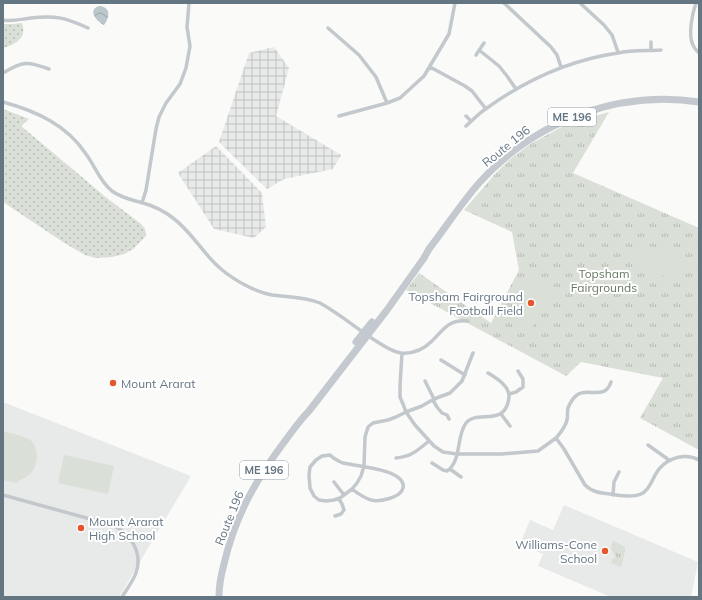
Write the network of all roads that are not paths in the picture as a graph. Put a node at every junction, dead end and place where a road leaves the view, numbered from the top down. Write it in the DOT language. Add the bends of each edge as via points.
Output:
graph roads {
  1 [pos="189,3"];
  2 [pos="455,3"];
  3 [pos="504,3"];
  4 [pos="580,3"];
  5 [pos="696,3"];
  6 [pos="3,20"];
  7 [pos="88,28"];
  8 [pos="328,28"];
  9 [pos="651,42"];
  10 [pos="484,43"];
  11 [pos="480,50"];
  12 [pos="651,50"];
  13 [pos="660,50"];
  14 [pos="618,52"];
  15 [pos="699,53"];
  16 [pos="476,56"];
  17 [pos="430,67"];
  18 [pos="561,67"];
  19 [pos="50,69"];
  20 [pos="3,73"];
  21 [pos="516,89"];
  22 [pos="3,102"];
  23 [pos="699,102"];
  24 [pos="387,103"];
  25 [pos="486,109"];
  26 [pos="339,116"];
  27 [pos="466,116"];
  28 [pos="471,122"];
  29 [pos="466,126"];
  30 [pos="142,202"];
  31 [pos="468,322"];
  32 [pos="365,334"];
  33 [pos="402,353"];
  34 [pos="474,353"];
  35 [pos="441,360"];
  36 [pos="518,371"];
  37 [pos="488,373"];
  38 [pos="465,375"];
  39 [pos="425,381"];
  40 [pos="611,382"];
  41 [pos="509,394"];
  42 [pos="434,399"];
  43 [pos="406,412"];
  44 [pos="501,414"];
  45 [pos="450,419"];
  46 [pos="510,426"];
  47 [pos="556,438"];
  48 [pos="429,441"];
  49 [pos="648,445"];
  50 [pos="457,454"];
  51 [pos="396,458"];
  52 [pos="669,460"];
  53 [pos="699,460"];
  54 [pos="432,463"];
  55 [pos="364,466"];
  56 [pos="450,469"];
  57 [pos="619,472"];
  58 [pos="461,477"];
  59 [pos="334,482"];
  60 [pos="352,488"];
  61 [pos="3,495"];
  62 [pos="344,495"];
  63 [pos="613,495"];
  64 [pos="338,499"];
  65 [pos="335,516"];
  66 [pos="218,595"];
  67 [pos="122,597"];
  1 -- 30 [label="street" via="187,27 190,46 186,68 180,84 166,102 159,117"];
  2 -- 17 [label="street" via="449,34"];
  3 -- 18 [label="street" via="551,46"];
  4 -- 14 [label="street" via="612,35"];
  5 -- 15 [label="street" via="690,34 693,46"];
  6 -- 7 [label="street" via="56,17"];
  8 -- 24 [label="street" via="359,55 376,77"];
  9 -- 12 [label="street"];
  10 -- 11 [label="street"];
  11 -- 16 [label="street"];
  11 -- 21 [label="street" via="499,66"];
  12 -- 13 [label="street"];
  12 -- 14 [label="street"];
  14 -- 18 [label="street"];
  17 -- 24 [label="street" via="400,98"];
  17 -- 25 [label="street" via="472,91"];
  18 -- 21 [label="street"];
  19 -- 20 [label="street" via="24,63"];
  21 -- 25 [label="street"];
  22 -- 30 [label="street" via="36,113 59,126 78,142 109,188 120,196"];
  23 -- 32 [label="highway, Route 196 / ME 196" via="654,99 620,103 564,120 530,139 501,161 481,181"];
  24 -- 26 [label="street"];
  25 -- 28 [label="street"];
  27 -- 28 [label="street"];
  28 -- 29 [label="street"];
  30 -- 32 [label="street" via="173,217 190,233 210,259 235,280 270,294 320,303"];
  31 -- 33 [label="street" via="454,322 442,329 425,347"];
  32 -- 33 [label="street"];
  32 -- 66 [label="highway, Route 196 / ME 196" via="306,409 302,419 257,481 235,527"];
  33 -- 43 [label="street" via="400,397"];
  34 -- 38 [label="street"];
  35 -- 38 [label="street"];
  36 -- 41 [label="street" via="523,380 523,387"];
  37 -- 41 [label="street" via="505,386"];
  38 -- 42 [label="street" via="450,393"];
  39 -- 42 [label="street"];
  40 -- 47 [label="street" via="610,388 604,392 578,394 572,400 564,429"];
  41 -- 44 [label="street" via="507,406"];
  42 -- 43 [label="street"];
  42 -- 45 [label="street" via="437,407"];
  43 -- 48 [label="street"];
  43 -- 55 [label="street" via="368,427"];
  44 -- 46 [label="street"];
  44 -- 50 [label="street" via="468,421 462,430"];
  47 -- 50 [label="street" via="538,451"];
  47 -- 63 [label="street" via="585,485 596,492"];
  48 -- 50 [label="street" via="443,452"];
  48 -- 51 [label="street" via="417,452 404,458"];
  49 -- 52 [label="street"];
  50 -- 56 [label="street"];
  52 -- 53 [label="street" via="688,456"];
  52 -- 63 [label="street" via="659,468 646,491 637,496"];
  54 -- 56 [label="street" via="443,470"];
  55 -- 60 [label="street" via="361,476"];
  55 -- 60 [label="street" via="400,478 403,490 398,496 378,501 370,500"];
  55 -- 64 [label="street" via="335,460 330,455 322,456 310,467 310,488 314,496 326,501"];
  56 -- 58 [label="street"];
  57 -- 63 [label="street" via="614,482"];
  59 -- 62 [label="street"];
  60 -- 62 [label="street"];
  61 -- 67 [label="street" via="112,525 126,533 136,547 138,564 134,578"];
  62 -- 64 [label="street"];
  64 -- 65 [label="street" via="344,510"];
}
